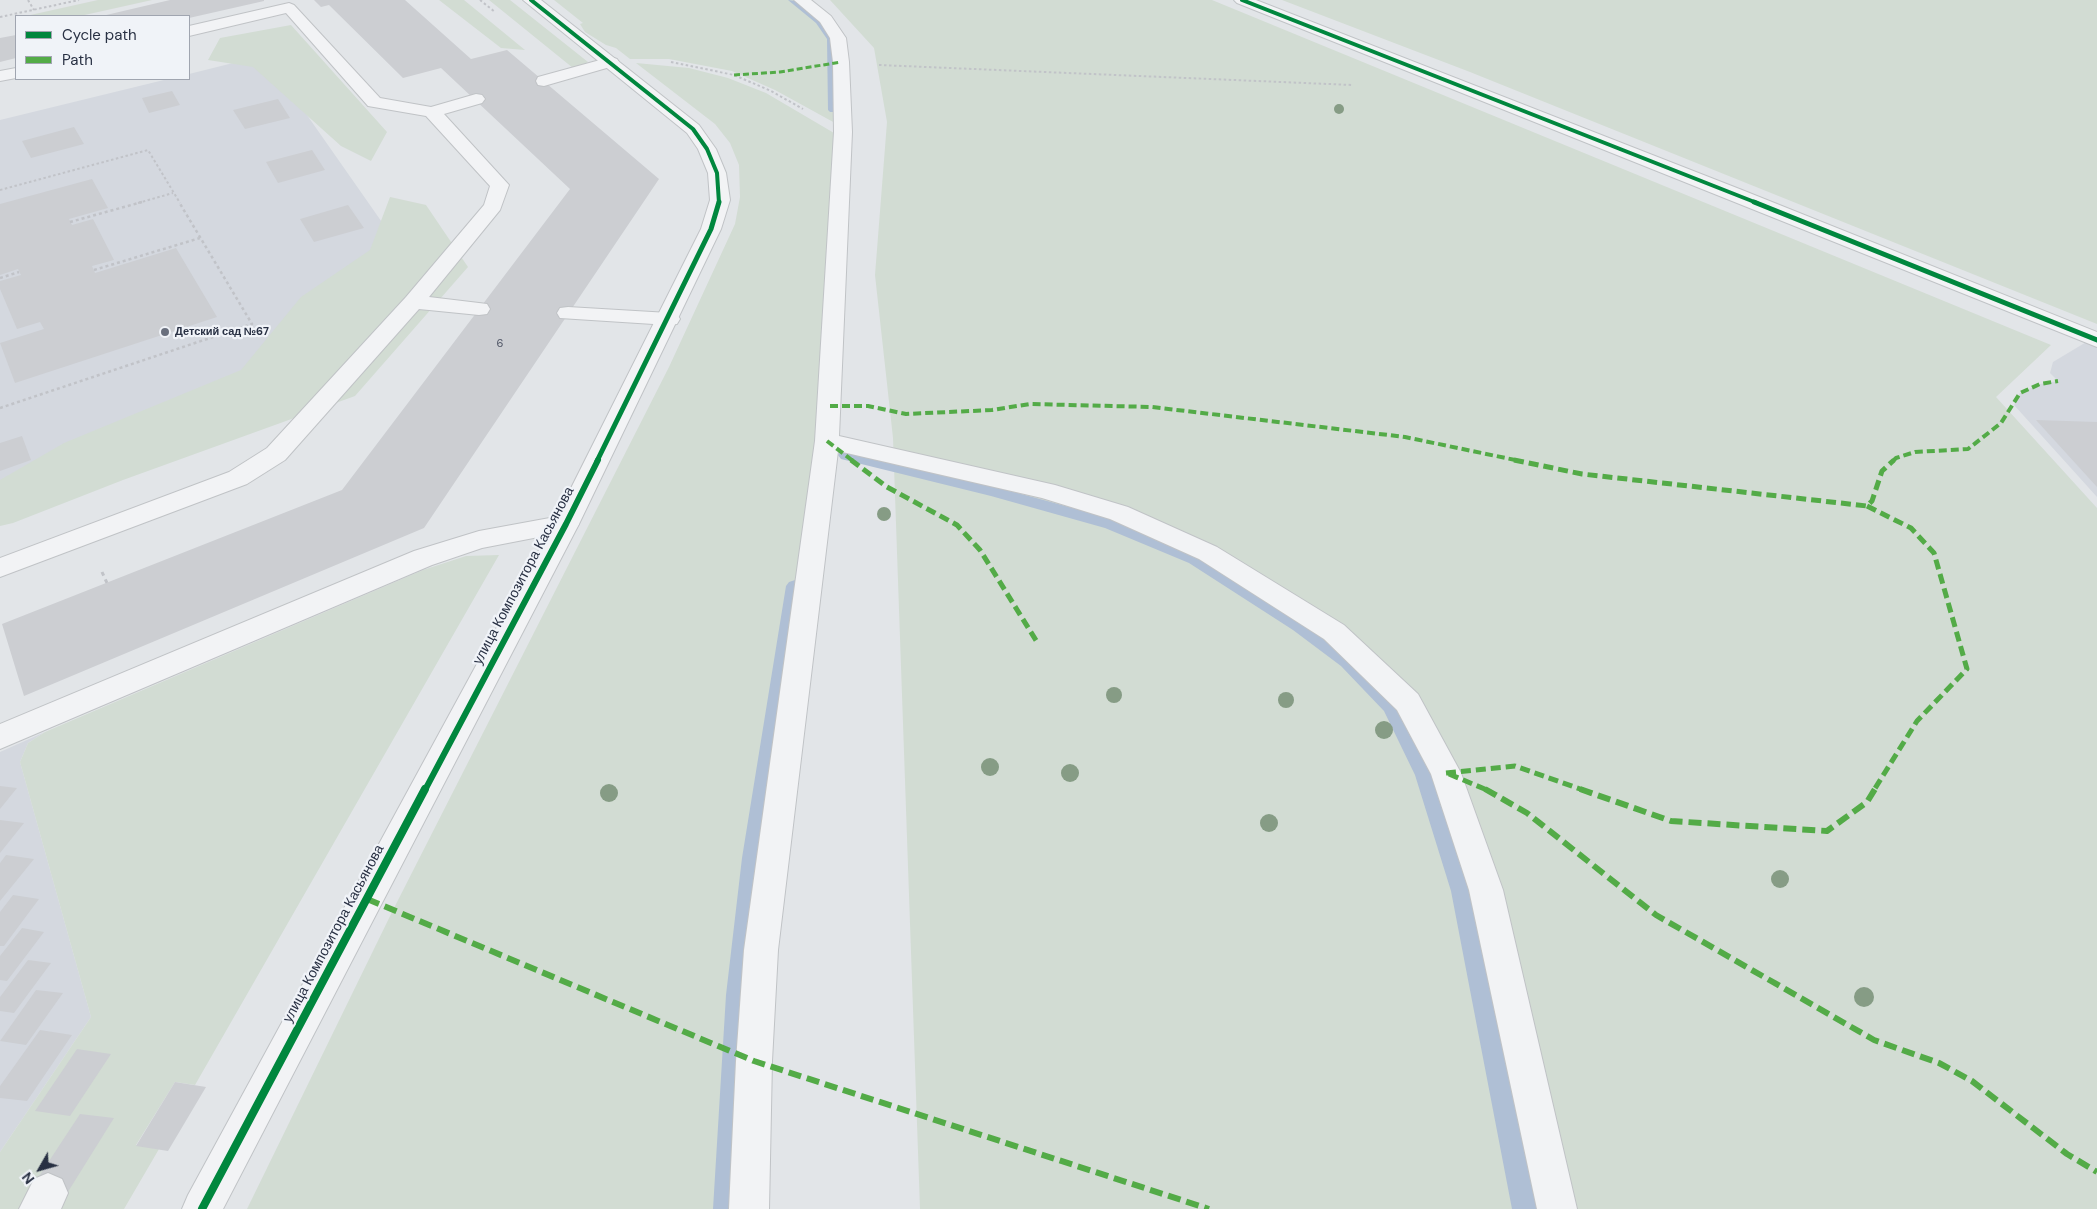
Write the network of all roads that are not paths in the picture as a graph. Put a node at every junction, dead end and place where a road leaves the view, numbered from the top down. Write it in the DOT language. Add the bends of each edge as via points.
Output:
graph roads {
  1 [pos="531,0"];
  2 [pos="802,0"];
  3 [pos="1242,0"];
  4 [pos="190,32"];
  5 [pos="611,62"];
  6 [pos="15,72"];
  7 [pos="0,76"];
  8 [pos="544,81"];
  9 [pos="476,100"];
  10 [pos="432,112"];
  11 [pos="414,302"];
  12 [pos="479,309"];
  13 [pos="568,313"];
  14 [pos="669,319"];
  15 [pos="2097,340"];
  16 [pos="827,441"];
  17 [pos="566,524"];
  18 [pos="0,568"];
  19 [pos="0,737"];
  20 [pos="202,1209"];
  21 [pos="749,1209"];
  22 [pos="1557,1209"];
  1 -- 5 [label="street, улица Композитора Касьянова"];
  2 -- 16 [label="street" via="826,19 838,38 841,62 843,132"];
  3 -- 15 [label="street"];
  4 -- 10 [label="street" via="289,8 374,102"];
  5 -- 8 [label="street"];
  5 -- 14 [label="street, улица Композитора Касьянова" via="692,129 707,149 717,173 720,200 711,229"];
  6 -- 7 [label="street"];
  9 -- 10 [label="street"];
  10 -- 11 [label="street" via="500,185 492,206"];
  11 -- 12 [label="street"];
  11 -- 18 [label="street" via="276,454 238,478"];
  13 -- 14 [label="street"];
  14 -- 17 [label="street, улица Композитора Касьянова"];
  16 -- 21 [label="street" via="761,950"];
  16 -- 22 [label="street" via="1046,491 1119,513 1208,553 1334,632 1408,702 1446,773 1486,890"];
  17 -- 19 [label="street" via="479,540 423,558"];
  17 -- 20 [label="street, улица Композитора Касьянова"];
}
